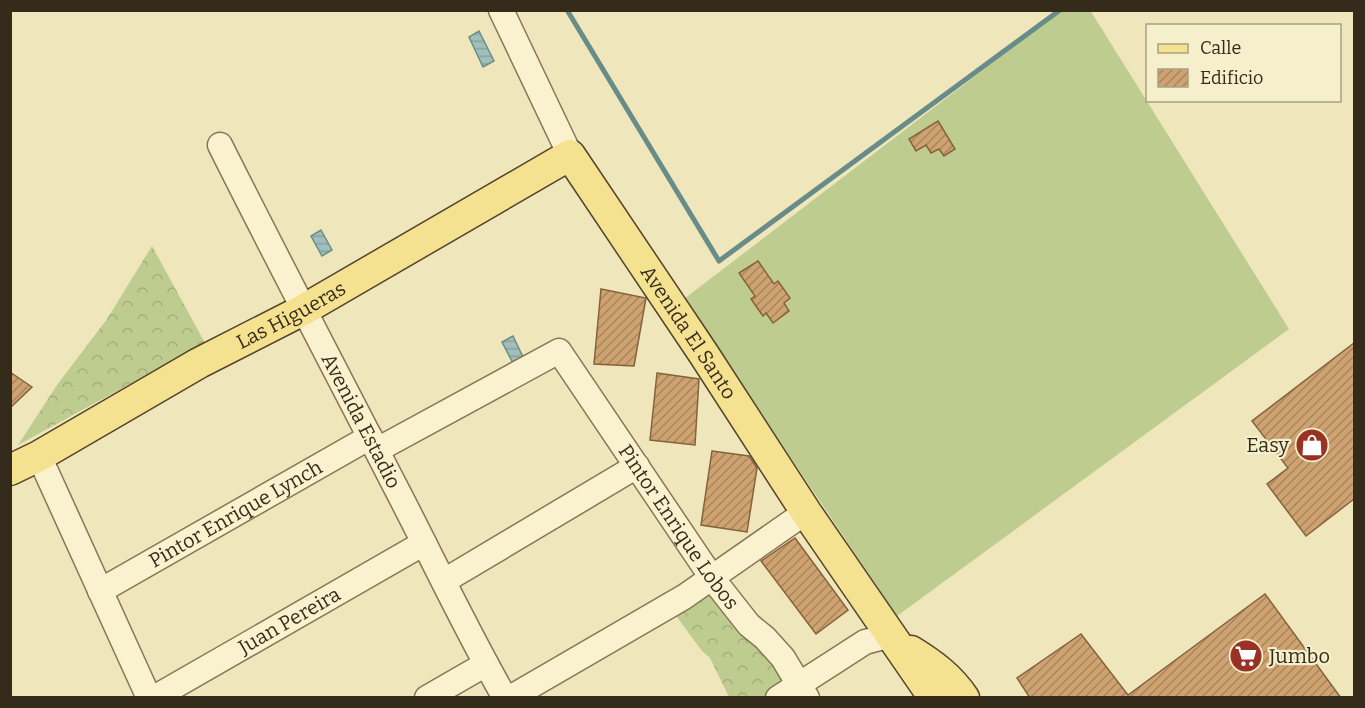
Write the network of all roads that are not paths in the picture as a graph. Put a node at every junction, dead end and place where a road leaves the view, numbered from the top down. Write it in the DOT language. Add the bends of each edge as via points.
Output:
graph roads {
  1 [pos="501,10"];
  2 [pos="220,145"];
  3 [pos="570,155"];
  4 [pos="303,310"];
  5 [pos="559,351"];
  6 [pos="373,443"];
  7 [pos="39,456"];
  8 [pos="638,466"];
  9 [pos="10,470"];
  10 [pos="806,512"];
  11 [pos="424,543"];
  12 [pos="712,578"];
  13 [pos="444,581"];
  14 [pos="100,591"];
  15 [pos="898,644"];
  16 [pos="486,664"];
  17 [pos="795,694"];
  18 [pos="149,698"];
  19 [pos="154,698"];
  20 [pos="427,698"];
  21 [pos="507,698"];
  22 [pos="934,698"];
  23 [pos="964,698"];
  1 -- 3 [label="street, Avenida El Santo"];
  2 -- 4 [label="street, Avenida Estadio"];
  3 -- 4 [label="main road, Las Higueras"];
  3 -- 10 [label="main road, Avenida El Santo"];
  4 -- 6 [label="street, Avenida Estadio"];
  4 -- 7 [label="main road, Las Higueras" via="199,363"];
  5 -- 6 [label="street, Pintor Enrique Lynch"];
  5 -- 8 [label="street, Pintor Enrique Lobos"];
  6 -- 11 [label="street, Avenida Estadio"];
  6 -- 14 [label="street, Pintor Enrique Lynch"];
  7 -- 9 [label="main road, Las Higueras"];
  7 -- 14 [label="street"];
  8 -- 12 [label="street, Pintor Enrique Lobos"];
  8 -- 13 [label="street"];
  10 -- 12 [label="street"];
  10 -- 15 [label="main road, Avenida El Santo"];
  11 -- 13 [label="street, Avenida Estadio"];
  11 -- 19 [label="street, Juan Pereira"];
  12 -- 17 [label="street, Pintor Enrique Lobos" via="749,625 783,658"];
  12 -- 21 [label="street"];
  13 -- 16 [label="street, Avenida Estadio"];
  14 -- 18 [label="street"];
  15 -- 17 [label="street" via="884,637 865,642"];
  15 -- 22 [label="main road, Avenida El Santo"];
  15 -- 23 [label="main road, Avenida El Santo" via="929,662"];
  16 -- 20 [label="street"];
  16 -- 21 [label="street, Avenida Estadio"];
}
